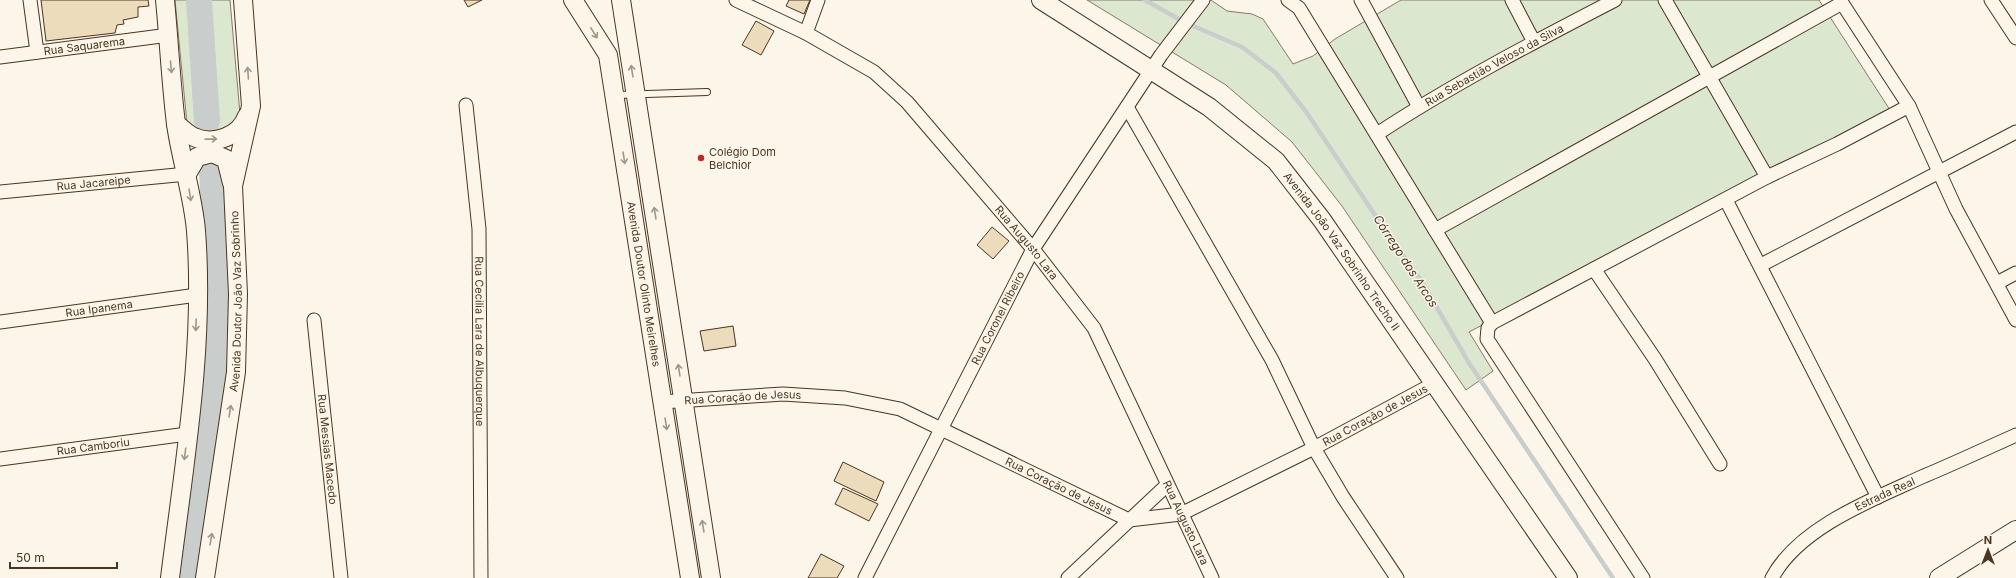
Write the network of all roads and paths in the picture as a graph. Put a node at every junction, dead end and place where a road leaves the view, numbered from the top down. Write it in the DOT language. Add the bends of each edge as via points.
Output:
graph roads {
  1 [pos="30,0"];
  2 [pos="166,0"];
  3 [pos="243,0"];
  4 [pos="573,0"];
  5 [pos="621,0"];
  6 [pos="736,0"];
  7 [pos="818,0"];
  8 [pos="1041,0"];
  9 [pos="1203,0"];
  10 [pos="1288,0"];
  11 [pos="1361,0"];
  12 [pos="1512,0"];
  13 [pos="1615,0"];
  14 [pos="1665,0"];
  15 [pos="1991,0"];
  16 [pos="1841,1"];
  17 [pos="806,33"];
  18 [pos="169,35"];
  19 [pos="2016,38"];
  20 [pos="1534,42"];
  21 [pos="37,52"];
  22 [pos="0,57"];
  23 [pos="1151,70"];
  24 [pos="1710,78"];
  25 [pos="707,92"];
  26 [pos="636,93"];
  27 [pos="614,95"];
  28 [pos="466,105"];
  29 [pos="251,106"];
  30 [pos="1908,106"];
  31 [pos="1127,107"];
  32 [pos="1419,107"];
  33 [pos="176,124"];
  34 [pos="2016,132"];
  35 [pos="1377,134"];
  36 [pos="1940,173"];
  37 [pos="187,174"];
  38 [pos="1768,176"];
  39 [pos="233,186"];
  40 [pos="0,192"];
  41 [pos="1726,200"];
  42 [pos="1435,230"];
  43 [pos="658,235"];
  44 [pos="636,239"];
  45 [pos="1033,248"];
  46 [pos="1761,265"];
  47 [pos="1594,269"];
  48 [pos="2016,273"];
  49 [pos="1998,283"];
  50 [pos="198,295"];
  51 [pos="314,320"];
  52 [pos="2016,320"];
  53 [pos="0,322"];
  54 [pos="1492,323"];
  55 [pos="1435,383"];
  56 [pos="684,400"];
  57 [pos="662,402"];
  58 [pos="942,429"];
  59 [pos="187,434"];
  60 [pos="2016,435"];
  61 [pos="1314,448"];
  62 [pos="0,459"];
  63 [pos="1720,464"];
  64 [pos="1167,484"];
  65 [pos="1878,497"];
  66 [pos="1181,514"];
  67 [pos="1129,520"];
  68 [pos="2016,530"];
  69 [pos="706,545"];
  70 [pos="686,548"];
  71 [pos="170,578"];
  72 [pos="205,578"];
  73 [pos="341,578"];
  74 [pos="481,578"];
  75 [pos="690,578"];
  76 [pos="711,578"];
  77 [pos="865,578"];
  78 [pos="1068,578"];
  79 [pos="1212,578"];
  80 [pos="1397,578"];
  81 [pos="1568,578"];
  82 [pos="1643,578"];
  83 [pos="1772,578"];
  84 [pos="1939,578"];
  1 -- 21 [label="street"];
  2 -- 18 [label="street"];
  29 -- 3 [label="street, Avenida Doutor João Vaz Sobrinho, one-way"];
  4 -- 27 [label="street, Avenida Doutor Olinto Meirelhes, one-way" via="608,55"];
  26 -- 5 [label="street, Avenida Doutor Olinto Meirelhes, one-way"];
  6 -- 17 [label="street, Rua Augusto Lara"];
  7 -- 17 [label="street"];
  8 -- 23 [label="street, Avenida João Vaz Sobrinho Trecho II"];
  9 -- 23 [label="street, Rua Coronel Ribeiro"];
  10 -- 35 [label="street" via="1299,8"];
  11 -- 32 [label="street"];
  12 -- 20 [label="street"];
  13 -- 20 [label="street, Rua Sebastião Veloso da Silva"];
  14 -- 24 [label="street"];
  15 -- 19 [label="street"];
  16 -- 24 [label="street"];
  16 -- 30 [label="street"];
  17 -- 45 [label="street, Rua Augusto Lara" via="874,72 907,102"];
  18 -- 21 [label="street, Rua Saquarema"];
  18 -- 33 [label="street, one-way"];
  20 -- 32 [label="street, Rua Sebastião Veloso da Silva"];
  21 -- 22 [label="street, Rua Saquarema"];
  23 -- 31 [label="street, Rua Coronel Ribeiro"];
  23 -- 55 [label="street, Avenida João Vaz Sobrinho Trecho II" via="1209,107 1276,161 1322,220"];
  24 -- 38 [label="street"];
  24 -- 42 [label="street"];
  25 -- 26 [label="lane"];
  26 -- 27 [label="lane"];
  43 -- 26 [label="street, Avenida Doutor Olinto Meirelhes, one-way"];
  27 -- 44 [label="street, Avenida Doutor Olinto Meirelhes, one-way"];
  28 -- 74 [label="street, Rua Cecilia Lara de Albuquerque" via="479,229"];
  33 -- 29 [label="street, one-way" via="194,137 209,140 225,138 238,130"];
  29 -- 39 [label="street, Avenida Doutor João Vaz Sobrinho"];
  30 -- 36 [label="street"];
  30 -- 38 [label="street"];
  31 -- 45 [label="street, Rua Coronel Ribeiro"];
  31 -- 61 [label="street" via="1272,360"];
  32 -- 35 [label="street, Rua Sebastião Veloso da Silva"];
  33 -- 37 [label="street"];
  34 -- 36 [label="street"];
  35 -- 42 [label="street"];
  36 -- 46 [label="street"];
  36 -- 49 [label="street" via="1956,208"];
  37 -- 39 [label="street" via="198,157 212,153 226,160"];
  37 -- 40 [label="street, Rua Jacareipe"];
  37 -- 50 [label="street, one-way" via="196,230"];
  38 -- 41 [label="street"];
  72 -- 39 [label="street, Avenida Doutor João Vaz Sobrinho, one-way" via="236,372 238,294"];
  41 -- 46 [label="street"];
  41 -- 47 [label="street"];
  42 -- 54 [label="street"];
  43 -- 44 [label="street"];
  56 -- 43 [label="street, Avenida Doutor Olinto Meirelhes, one-way"];
  44 -- 57 [label="street, Avenida Doutor Olinto Meirelhes"];
  45 -- 58 [label="street, Rua Coronel Ribeiro"];
  45 -- 64 [label="street, Rua Augusto Lara" via="1094,328"];
  46 -- 65 [label="street"];
  47 -- 54 [label="street"];
  47 -- 63 [label="street" via="1655,359"];
  48 -- 49 [label="street"];
  49 -- 52 [label="street"];
  50 -- 53 [label="street, Rua Ipanema"];
  50 -- 59 [label="street, one-way" via="195,370"];
  51 -- 73 [label="street, Rua Messias Macedo"];
  54 -- 82 [label="street" via="1488,328 1487,339"];
  55 -- 61 [label="street, Rua Coração de Jesus"];
  55 -- 81 [label="street, Avenida João Vaz Sobrinho Trecho II"];
  56 -- 57 [label="street, Rua Coração de Jesus"];
  56 -- 58 [label="street, Rua Coração de Jesus" via="783,394 845,398 900,409"];
  69 -- 56 [label="street, Avenida Doutor Olinto Meirelhes, one-way"];
  57 -- 70 [label="street, Avenida Doutor Olinto Meirelhes, one-way"];
  58 -- 67 [label="street, Rua Coração de Jesus"];
  58 -- 77 [label="street, Rua Coronel Ribeiro"];
  59 -- 62 [label="street, Rua Camboriu"];
  59 -- 71 [label="street, one-way"];
  60 -- 65 [label="street, Estrada Real"];
  61 -- 66 [label="street, Rua Coração de Jesus"];
  61 -- 80 [label="street"];
  64 -- 66 [label="street, Rua Augusto Lara"];
  64 -- 67 [label="street"];
  65 -- 83 [label="street, Estrada Real" via="1821,529 1802,543 1786,556"];
  66 -- 67 [label="street, Rua Coração de Jesus"];
  66 -- 79 [label="street, Rua Augusto Lara"];
  67 -- 78 [label="street"];
  68 -- 84 [label="street"];
  69 -- 70 [label="street"];
  69 -- 76 [label="street, Avenida Doutor Olinto Meirelhes"];
  70 -- 75 [label="street, Avenida Doutor Olinto Meirelhes"];
}
